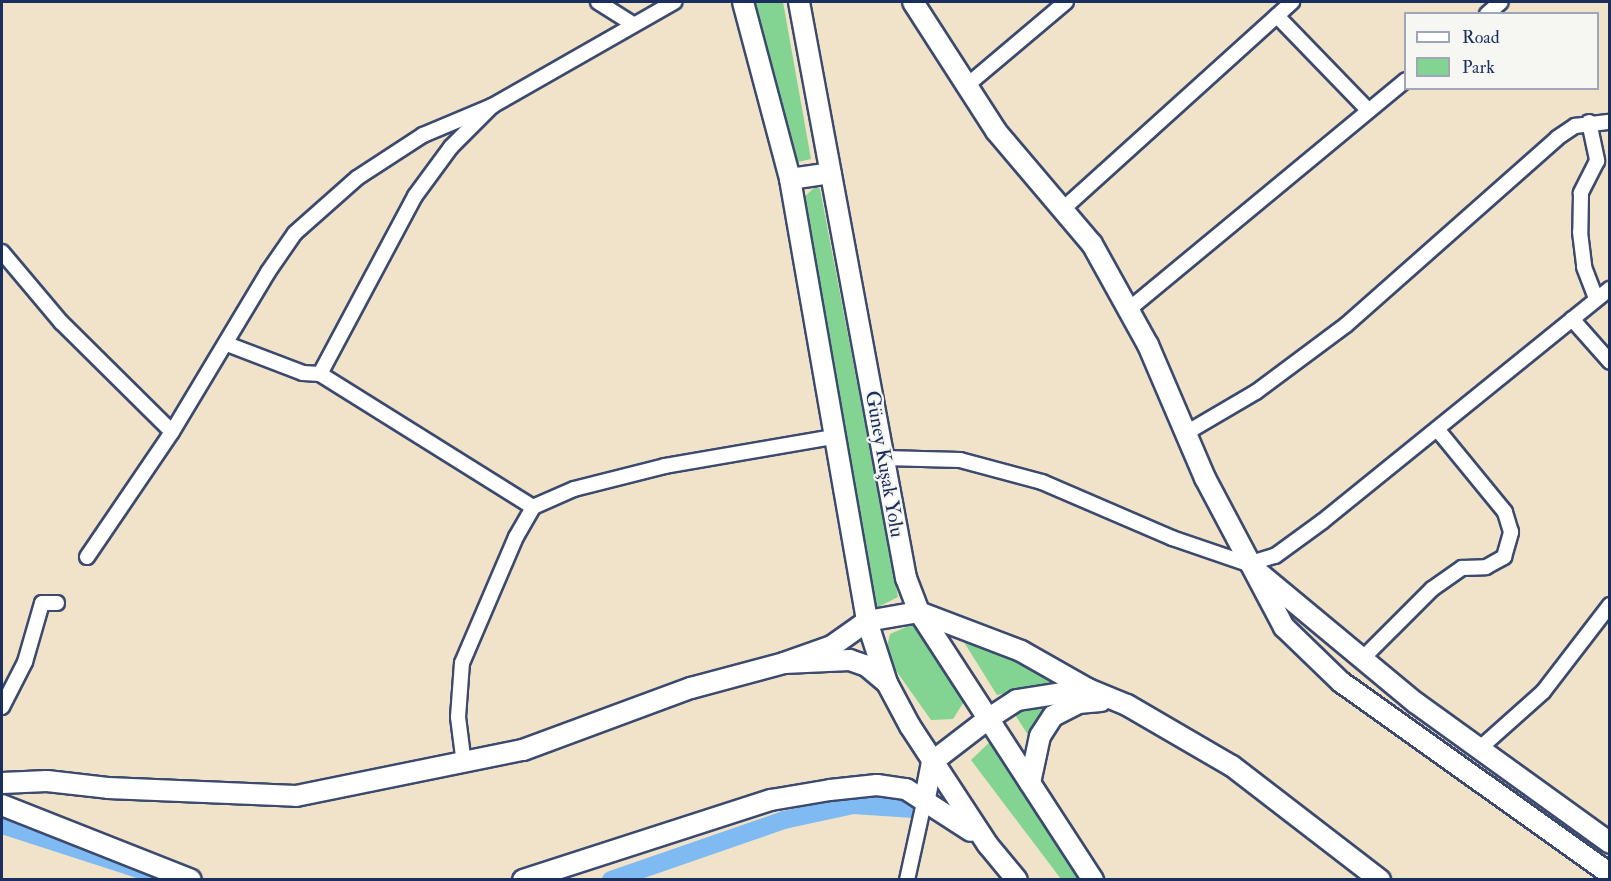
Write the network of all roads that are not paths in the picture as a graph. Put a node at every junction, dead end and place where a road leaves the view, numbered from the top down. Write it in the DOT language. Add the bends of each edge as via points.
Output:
graph roads {
  1 [pos="598,2"];
  2 [pos="674,2"];
  3 [pos="743,2"];
  4 [pos="800,2"];
  5 [pos="808,2"];
  6 [pos="913,2"];
  7 [pos="1066,2"];
  8 [pos="1292,2"];
  9 [pos="1501,2"];
  10 [pos="1489,12"];
  11 [pos="1276,16"];
  12 [pos="803,23"];
  13 [pos="633,24"];
  14 [pos="1404,82"];
  15 [pos="965,87"];
  16 [pos="492,106"];
  17 [pos="1368,110"];
  18 [pos="1589,122"];
  19 [pos="1610,122"];
  20 [pos="831,173"];
  21 [pos="790,179"];
  22 [pos="1063,210"];
  23 [pos="2,252"];
  24 [pos="1610,289"];
  25 [pos="1596,299"];
  26 [pos="1128,310"];
  27 [pos="1572,319"];
  28 [pos="227,344"];
  29 [pos="1610,362"];
  30 [pos="320,374"];
  31 [pos="1437,429"];
  32 [pos="172,432"];
  33 [pos="1186,433"];
  34 [pos="833,437"];
  35 [pos="884,458"];
  36 [pos="533,507"];
  37 [pos="87,557"];
  38 [pos="1248,564"];
  39 [pos="57,603"];
  40 [pos="1610,604"];
  41 [pos="919,612"];
  42 [pos="867,621"];
  43 [pos="1363,658"];
  44 [pos="784,663"];
  45 [pos="887,683"];
  46 [pos="1088,689"];
  47 [pos="1127,705"];
  48 [pos="2,707"];
  49 [pos="988,719"];
  50 [pos="1479,749"];
  51 [pos="932,762"];
  52 [pos="464,764"];
  53 [pos="2,783"];
  54 [pos="1030,783"];
  55 [pos="925,798"];
  56 [pos="2,805"];
  57 [pos="1610,843"];
  58 [pos="988,845"];
  59 [pos="1610,874"];
  60 [pos="186,879"];
  61 [pos="523,879"];
  62 [pos="907,879"];
  63 [pos="1017,879"];
  64 [pos="1093,879"];
  65 [pos="1380,879"];
  1 -- 13 [label="street"];
  2 -- 13 [label="street"];
  3 -- 21 [label="main road"];
  4 -- 12 [label="main road, Güney Kuşak Yolu"];
  5 -- 12 [label="main road"];
  6 -- 15 [label="main road"];
  7 -- 15 [label="street"];
  8 -- 11 [label="street"];
  9 -- 10 [label="street"];
  11 -- 17 [label="street"];
  11 -- 22 [label="street"];
  12 -- 20 [label="main road, Güney Kuşak Yolu"];
  13 -- 16 [label="street"];
  14 -- 17 [label="street"];
  15 -- 22 [label="main road" via="996,131"];
  16 -- 28 [label="street" via="423,135 357,178 295,233"];
  16 -- 30 [label="street" via="451,147 415,196"];
  17 -- 26 [label="street"];
  18 -- 19 [label="street"];
  18 -- 25 [label="street" via="1598,161 1581,193 1580,232 1584,267"];
  18 -- 33 [label="street" via="1557,138 1346,325 1256,392"];
  20 -- 21 [label="main road"];
  20 -- 35 [label="main road, Güney Kuşak Yolu"];
  21 -- 34 [label="main road"];
  22 -- 26 [label="main road" via="1092,244"];
  23 -- 32 [label="street" via="61,322"];
  24 -- 25 [label="street"];
  25 -- 27 [label="street"];
  26 -- 33 [label="main road"];
  27 -- 29 [label="street"];
  27 -- 31 [label="street"];
  28 -- 30 [label="street" via="303,373"];
  28 -- 32 [label="street"];
  30 -- 36 [label="street"];
  31 -- 38 [label="street" via="1275,556"];
  31 -- 43 [label="street" via="1505,512 1511,532 1504,557 1486,567 1462,568 1432,589"];
  32 -- 37 [label="street"];
  33 -- 38 [label="main road"];
  34 -- 36 [label="street" via="665,466 574,489"];
  34 -- 42 [label="main road"];
  35 -- 38 [label="street" via="960,460 1042,482 1172,538"];
  35 -- 41 [label="main road, Güney Kuşak Yolu" via="906,578"];
  36 -- 52 [label="street" via="516,537 462,663 458,717"];
  38 -- 43 [label="main road"];
  38 -- 59 [label="main road" via="1284,627 1341,682"];
  39 -- 48 [label="street" via="42,603 26,662"];
  40 -- 50 [label="street" via="1543,692"];
  41 -- 42 [label="main road"];
  41 -- 46 [label="main road" via="1021,651"];
  41 -- 49 [label="main road, Güney Kuşak Yolu"];
  42 -- 44 [label="main road" via="832,646"];
  42 -- 45 [label="main road"];
  43 -- 50 [label="main road"];
  44 -- 45 [label="main road" via="850,660 867,666"];
  44 -- 52 [label="main road" via="692,688 523,750"];
  45 -- 51 [label="main road"];
  46 -- 47 [label="main road"];
  46 -- 49 [label="main road" via="1017,700"];
  47 -- 54 [label="main road" via="1078,703 1053,716 1040,736"];
  47 -- 65 [label="main road" via="1232,766"];
  49 -- 51 [label="main road"];
  49 -- 54 [label="main road, Güney Kuşak Yolu"];
  50 -- 57 [label="main road"];
  51 -- 55 [label="main road"];
  51 -- 58 [label="main road"];
  52 -- 53 [label="main road" via="296,796 108,788 47,781"];
  54 -- 64 [label="main road, Güney Kuşak Yolu"];
  55 -- 58 [label="main road"];
  55 -- 61 [label="main road" via="906,789 877,785 771,800"];
  55 -- 62 [label="street"];
  56 -- 60 [label="main road"];
  58 -- 63 [label="main road"];
}
